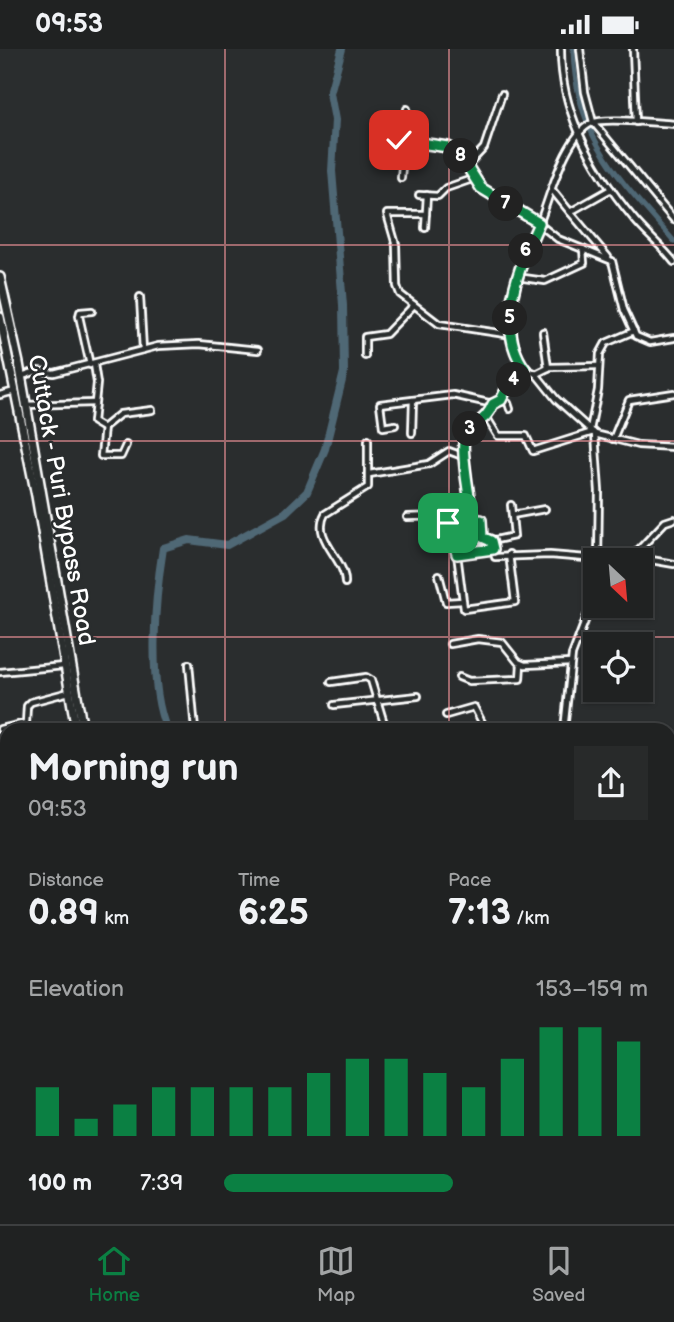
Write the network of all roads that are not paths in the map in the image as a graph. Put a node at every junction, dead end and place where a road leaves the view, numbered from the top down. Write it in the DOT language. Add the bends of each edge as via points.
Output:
graph roads {
  1 [pos="561,49"];
  2 [pos="580,49"];
  3 [pos="633,49"];
  4 [pos="502,94"];
  5 [pos="407,109"];
  6 [pos="636,122"];
  7 [pos="591,123"];
  8 [pos="674,124"];
  9 [pos="580,132"];
  10 [pos="401,140"];
  11 [pos="467,165"];
  12 [pos="401,178"];
  13 [pos="472,179"];
  14 [pos="611,189"];
  15 [pos="553,191"];
  16 [pos="419,195"];
  17 [pos="427,195"];
  18 [pos="570,212"];
  19 [pos="426,214"];
  20 [pos="674,220"];
  21 [pos="539,223"];
  22 [pos="425,228"];
  23 [pos="583,248"];
  24 [pos="608,257"];
  25 [pos="674,262"];
  26 [pos="0,277"];
  27 [pos="517,277"];
  28 [pos="140,297"];
  29 [pos="414,305"];
  30 [pos="92,311"];
  31 [pos="0,317"];
  32 [pos="634,331"];
  33 [pos="543,332"];
  34 [pos="512,335"];
  35 [pos="674,338"];
  36 [pos="143,350"];
  37 [pos="258,350"];
  38 [pos="365,356"];
  39 [pos="92,364"];
  40 [pos="600,366"];
  41 [pos="548,368"];
  42 [pos="525,369"];
  43 [pos="536,374"];
  44 [pos="21,376"];
  45 [pos="15,391"];
  46 [pos="674,393"];
  47 [pos="0,395"];
  48 [pos="413,400"];
  49 [pos="501,400"];
  50 [pos="94,403"];
  51 [pos="493,404"];
  52 [pos="26,405"];
  53 [pos="510,409"];
  54 [pos="152,410"];
  55 [pos="487,418"];
  56 [pos="395,425"];
  57 [pos="103,428"];
  58 [pos="593,432"];
  59 [pos="412,433"];
  60 [pos="613,439"];
  61 [pos="368,440"];
  62 [pos="126,445"];
  63 [pos="674,447"];
  64 [pos="463,456"];
  65 [pos="369,474"];
  66 [pos="511,505"];
  67 [pos="545,509"];
  68 [pos="512,515"];
  69 [pos="407,517"];
  70 [pos="674,519"];
  71 [pos="491,541"];
  72 [pos="598,548"];
  73 [pos="640,548"];
  74 [pos="493,549"];
  75 [pos="457,554"];
  76 [pos="509,554"];
  77 [pos="583,558"];
  78 [pos="653,561"];
  79 [pos="674,564"];
  80 [pos="439,575"];
  81 [pos="345,583"];
  82 [pos="463,601"];
  83 [pos="587,618"];
  84 [pos="450,643"];
  85 [pos="571,663"];
  86 [pos="190,664"];
  87 [pos="521,664"];
  88 [pos="64,666"];
  89 [pos="0,672"];
  90 [pos="459,677"];
  91 [pos="331,682"];
  92 [pos="69,692"];
  93 [pos="418,696"];
  94 [pos="377,698"];
  95 [pos="334,705"];
  96 [pos="446,715"];
  97 [pos="26,723"];
  98 [pos="75,723"];
  99 [pos="82,723"];
  100 [pos="194,723"];
  101 [pos="384,723"];
  102 [pos="482,723"];
  103 [pos="565,723"];
  1 -- 9 [label="street" via="562,74"];
  2 -- 7 [label="street"];
  3 -- 6 [label="street"];
  4 -- 11 [label="street" via="484,148"];
  5 -- 10 [label="street"];
  6 -- 7 [label="street"];
  6 -- 8 [label="street"];
  7 -- 9 [label="street"];
  7 -- 20 [label="street"];
  9 -- 14 [label="street"];
  9 -- 15 [label="street"];
  10 -- 11 [label="street" via="448,147"];
  10 -- 12 [label="street"];
  11 -- 13 [label="street"];
  13 -- 17 [label="street" via="446,188 438,196"];
  13 -- 21 [label="street"];
  14 -- 18 [label="street"];
  14 -- 25 [label="street"];
  15 -- 18 [label="street"];
  15 -- 21 [label="street"];
  16 -- 17 [label="street"];
  17 -- 19 [label="street"];
  18 -- 24 [label="street"];
  19 -- 22 [label="street"];
  19 -- 29 [label="street" via="387,214 396,246 398,291"];
  21 -- 23 [label="street" via="558,239"];
  21 -- 27 [label="street"];
  23 -- 24 [label="street"];
  23 -- 27 [label="street" via="584,263 545,281"];
  24 -- 32 [label="street"];
  26 -- 44 [label="highway, Cuttack - Puri Bypass Road"];
  27 -- 34 [label="street"];
  28 -- 36 [label="street"];
  29 -- 34 [label="street" via="439,324"];
  29 -- 38 [label="street" via="386,334 365,337"];
  30 -- 39 [label="street" via="79,316"];
  31 -- 45 [label="highway, Cuttack - Puri Bypass Road"];
  32 -- 35 [label="street" via="650,342"];
  32 -- 40 [label="street" via="606,343"];
  33 -- 41 [label="street"];
  34 -- 42 [label="street"];
  36 -- 37 [label="street" via="199,344"];
  36 -- 39 [label="street"];
  39 -- 44 [label="street"];
  39 -- 50 [label="street" via="97,383"];
  40 -- 41 [label="street"];
  40 -- 58 [label="street"];
  41 -- 43 [label="street"];
  42 -- 43 [label="street"];
  42 -- 49 [label="street"];
  43 -- 58 [label="street"];
  44 -- 52 [label="highway, Cuttack - Puri Bypass Road"];
  45 -- 47 [label="street"];
  45 -- 88 [label="highway, Cuttack - Puri Bypass Road"];
  46 -- 60 [label="street" via="629,400"];
  48 -- 51 [label="street" via="453,395"];
  48 -- 56 [label="street" via="380,404 383,427"];
  48 -- 59 [label="street"];
  49 -- 51 [label="street"];
  49 -- 53 [label="street"];
  50 -- 52 [label="street"];
  50 -- 57 [label="street" via="94,423"];
  51 -- 55 [label="street"];
  52 -- 99 [label="highway, Cuttack - Puri Bypass Road"];
  54 -- 57 [label="street" via="120,414"];
  55 -- 58 [label="street" via="498,436 526,436 533,451"];
  55 -- 64 [label="street" via="463,439"];
  57 -- 62 [label="street" via="100,456 121,456"];
  58 -- 60 [label="street"];
  58 -- 72 [label="street" via="600,491"];
  60 -- 63 [label="street"];
  61 -- 65 [label="street"];
  64 -- 65 [label="street" via="449,451 429,464"];
  64 -- 71 [label="street" via="475,522 481,520 482,537"];
  65 -- 81 [label="street" via="368,487 323,519 325,541 345,573"];
  66 -- 68 [label="street"];
  67 -- 68 [label="street"];
  68 -- 71 [label="street" via="514,536"];
  69 -- 75 [label="street" via="443,516"];
  70 -- 73 [label="street" via="665,522"];
  71 -- 74 [label="street"];
  74 -- 75 [label="street"];
  74 -- 76 [label="street" via="495,557"];
  75 -- 82 [label="street"];
  76 -- 77 [label="street"];
  76 -- 82 [label="street" via="515,602 464,609"];
  78 -- 79 [label="street"];
  80 -- 82 [label="street" via="446,602"];
  83 -- 85 [label="street"];
  84 -- 87 [label="street" via="502,642"];
  85 -- 87 [label="street"];
  85 -- 103 [label="street"];
  86 -- 100 [label="street"];
  87 -- 90 [label="street" via="520,679 469,681"];
  88 -- 89 [label="street"];
  88 -- 92 [label="highway, Cuttack - Puri Bypass Road"];
  91 -- 94 [label="street" via="369,678"];
  92 -- 97 [label="street" via="31,702"];
  92 -- 98 [label="highway, Cuttack - Puri Bypass Road"];
  93 -- 94 [label="street"];
  94 -- 95 [label="street"];
  94 -- 101 [label="street"];
  96 -- 102 [label="street" via="474,707"];
}
